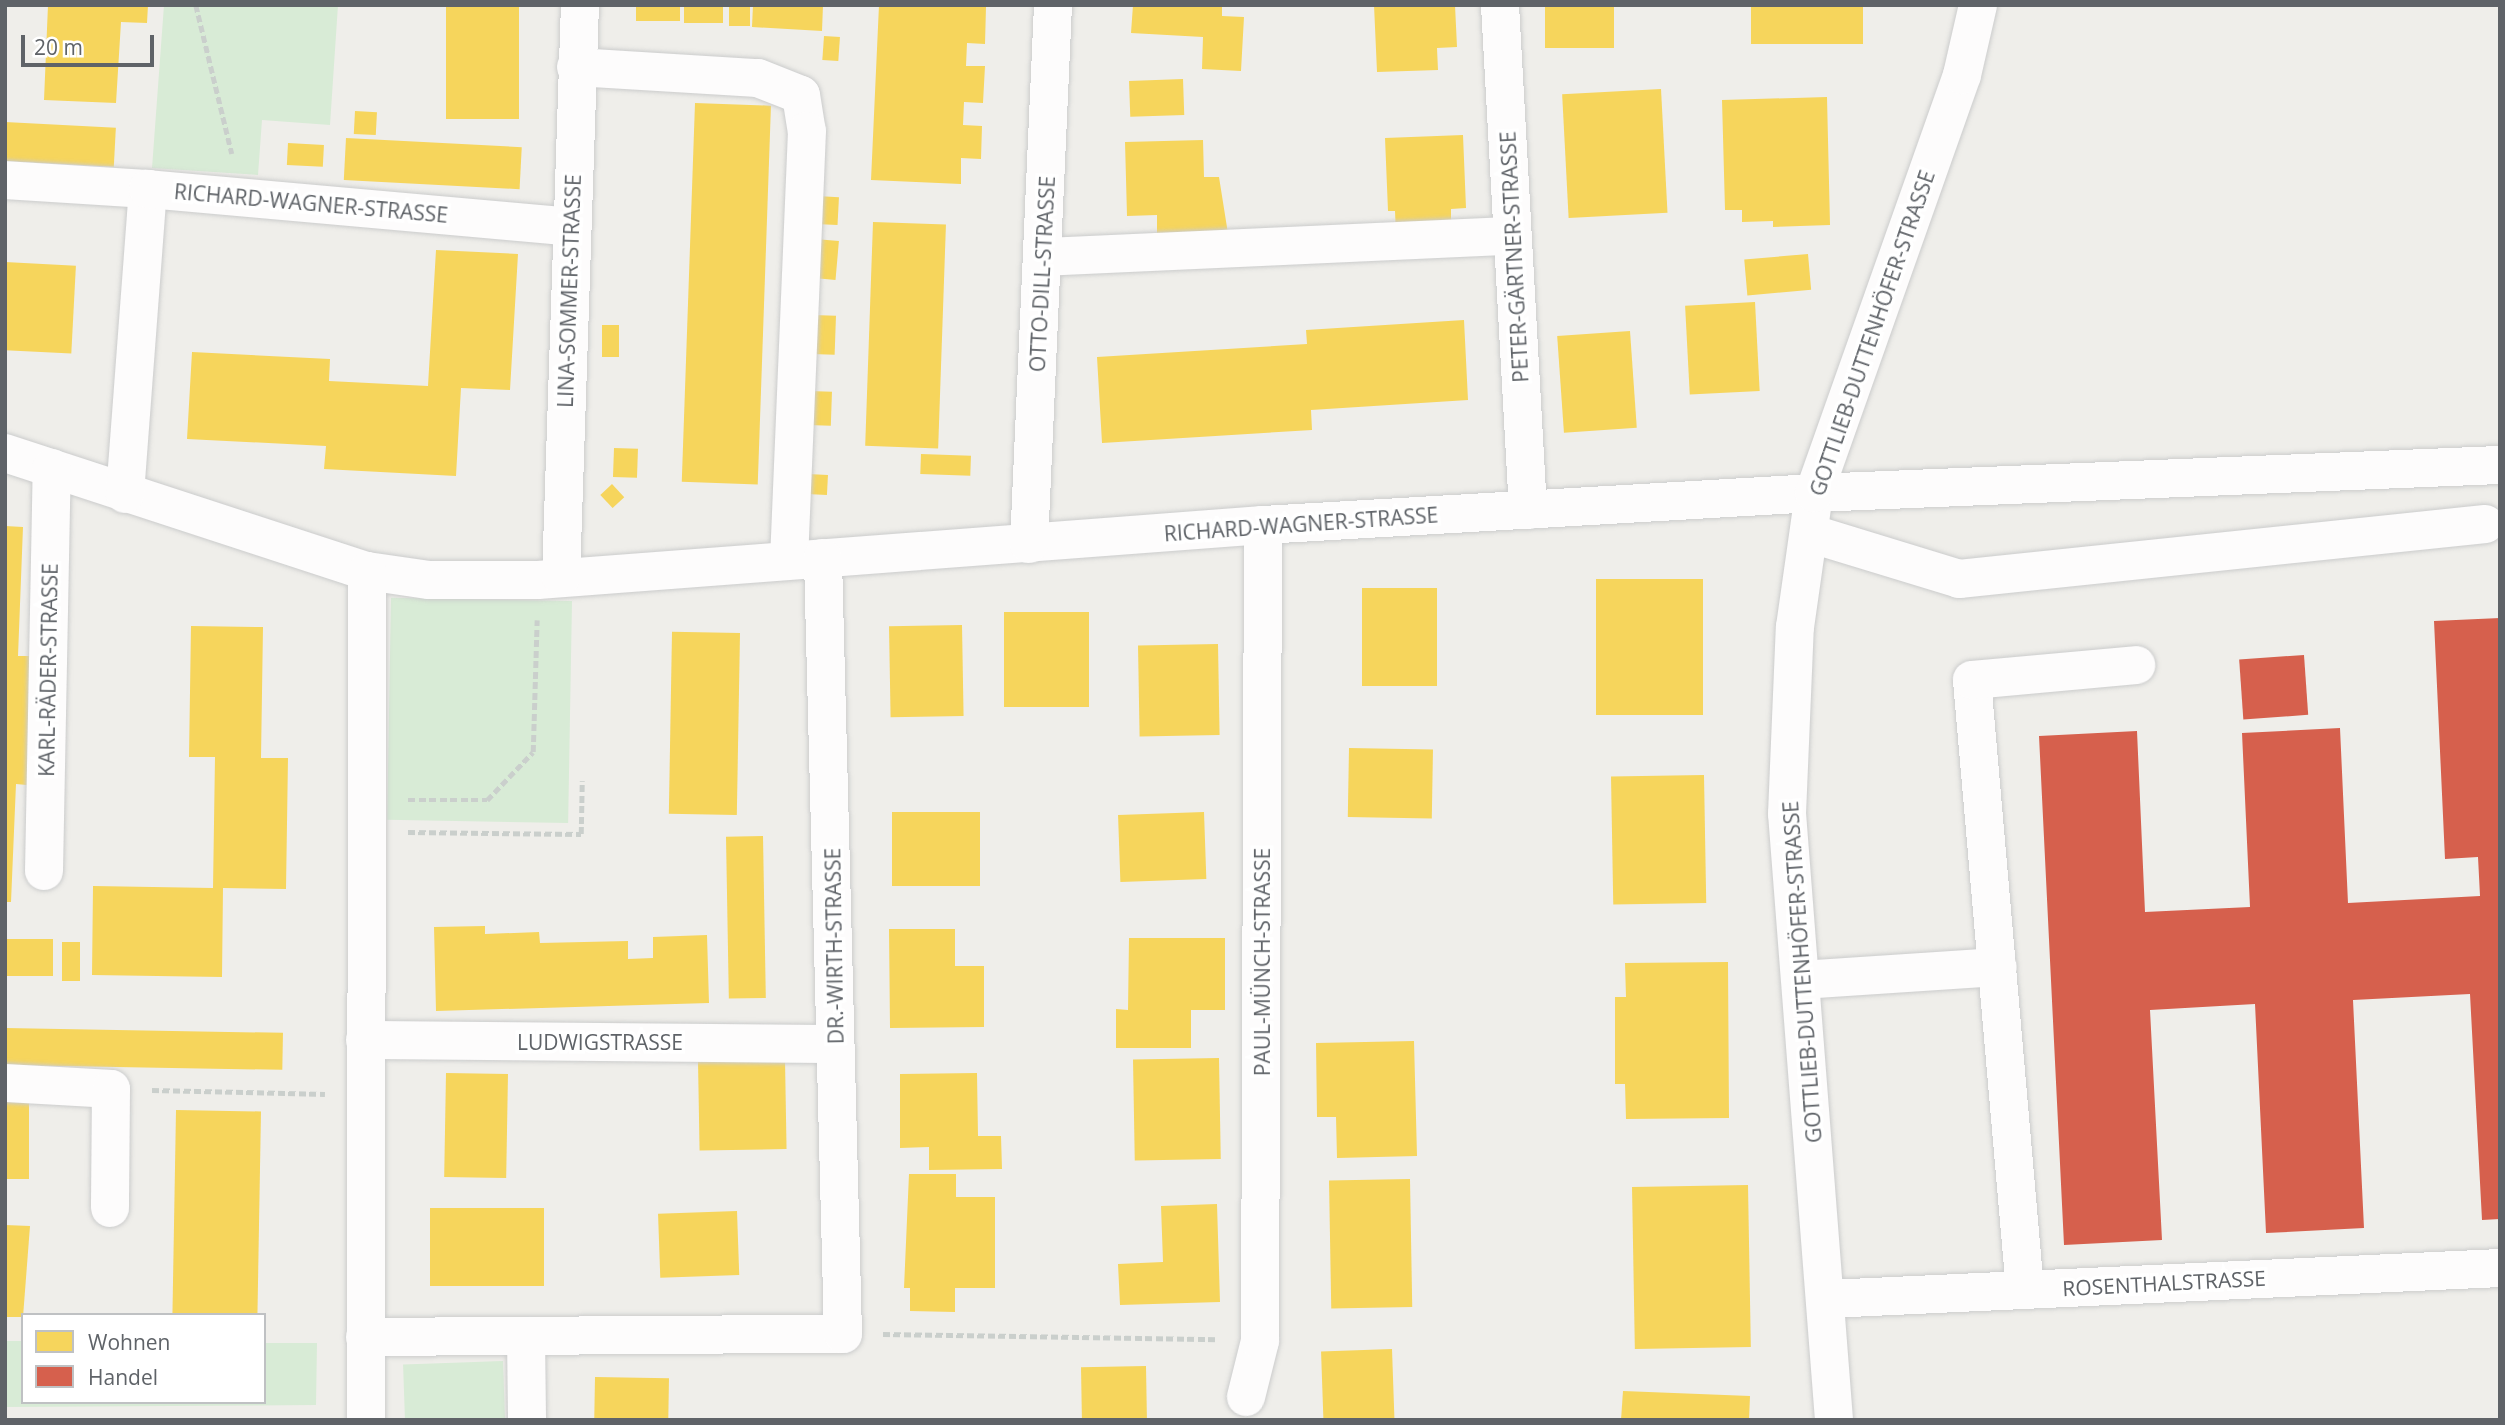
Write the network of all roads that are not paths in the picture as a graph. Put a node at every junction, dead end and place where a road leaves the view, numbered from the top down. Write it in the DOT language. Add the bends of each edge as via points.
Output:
graph roads {
  1 [pos="580,5"];
  2 [pos="1053,5"];
  3 [pos="1500,5"];
  4 [pos="1978,5"];
  5 [pos="576,67"];
  6 [pos="5,180"];
  7 [pos="148,189"];
  8 [pos="570,227"];
  9 [pos="1513,236"];
  10 [pos="1044,257"];
  11 [pos="5,453"];
  12 [pos="2500,465"];
  13 [pos="52,468"];
  14 [pos="1814,493"];
  15 [pos="125,494"];
  16 [pos="1528,510"];
  17 [pos="2485,524"];
  18 [pos="1263,525"];
  19 [pos="1809,533"];
  20 [pos="1029,544"];
  21 [pos="806,558"];
  22 [pos="367,570"];
  23 [pos="549,579"];
  24 [pos="2136,665"];
  25 [pos="44,871"];
  26 [pos="1998,967"];
  27 [pos="1801,980"];
  28 [pos="365,1040"];
  29 [pos="835,1044"];
  30 [pos="5,1083"];
  31 [pos="110,1208"];
  32 [pos="2500,1268"];
  33 [pos="2025,1290"];
  34 [pos="1828,1298"];
  35 [pos="526,1336"];
  36 [pos="365,1337"];
  37 [pos="1246,1396"];
  38 [pos="366,1420"];
  39 [pos="527,1420"];
  40 [pos="1835,1420"];
  1 -- 5 [label="street, LINA-SOMMER-STRASSE"];
  2 -- 10 [label="street, OTTO-DILL-STRASSE"];
  3 -- 9 [label="street, PETER-GÄRTNER-STRASSE"];
  4 -- 14 [label="street, GOTTLIEB-DUTTENHÖFER-STRASSE" via="1962,75"];
  5 -- 8 [label="street, LINA-SOMMER-STRASSE"];
  5 -- 21 [label="street" via="758,78 801,95 807,131"];
  6 -- 7 [label="street"];
  7 -- 8 [label="street, RICHARD-WAGNER-STRASSE"];
  7 -- 15 [label="street, RICHARD-WAGNER-STRASSE"];
  8 -- 23 [label="street, LINA-SOMMER-STRASSE"];
  9 -- 10 [label="street"];
  9 -- 16 [label="street, PETER-GÄRTNER-STRASSE"];
  10 -- 20 [label="street, OTTO-DILL-STRASSE"];
  11 -- 13 [label="street, RICHARD-WAGNER-STRASSE"];
  12 -- 14 [label="street, RICHARD-WAGNER-STRASSE"];
  13 -- 15 [label="street, RICHARD-WAGNER-STRASSE"];
  13 -- 25 [label="street, KARL-RÄDER-STRASSE"];
  14 -- 16 [label="street, RICHARD-WAGNER-STRASSE"];
  14 -- 19 [label="street, GOTTLIEB-DUTTENHÖFER-STRASSE"];
  15 -- 22 [label="street, RICHARD-WAGNER-STRASSE"];
  16 -- 18 [label="street, RICHARD-WAGNER-STRASSE"];
  17 -- 19 [label="street" via="1959,579"];
  18 -- 20 [label="street, RICHARD-WAGNER-STRASSE"];
  18 -- 37 [label="street, PAUL-MÜNCH-STRASSE" via="1260,1341"];
  19 -- 27 [label="street, GOTTLIEB-DUTTENHÖFER-STRASSE" via="1795,628 1787,814"];
  20 -- 21 [label="street, RICHARD-WAGNER-STRASSE"];
  21 -- 23 [label="street, RICHARD-WAGNER-STRASSE"];
  21 -- 29 [label="street, DR.-WIRTH-STRASSE"];
  22 -- 23 [label="street, RICHARD-WAGNER-STRASSE" via="429,580"];
  22 -- 28 [label="street"];
  24 -- 26 [label="street" via="1972,680"];
  26 -- 27 [label="street"];
  26 -- 33 [label="street"];
  27 -- 34 [label="street, GOTTLIEB-DUTTENHÖFER-STRASSE"];
  28 -- 29 [label="street, LUDWIGSTRASSE"];
  28 -- 36 [label="street"];
  29 -- 35 [label="street, DR.-WIRTH-STRASSE" via="843,1334"];
  30 -- 31 [label="street" via="111,1089"];
  32 -- 33 [label="street, ROSENTHALSTRASSE"];
  33 -- 34 [label="street, ROSENTHALSTRASSE"];
  34 -- 40 [label="street, GOTTLIEB-DUTTENHÖFER-STRASSE"];
  35 -- 36 [label="street"];
  35 -- 39 [label="street"];
  36 -- 38 [label="street"];
}
